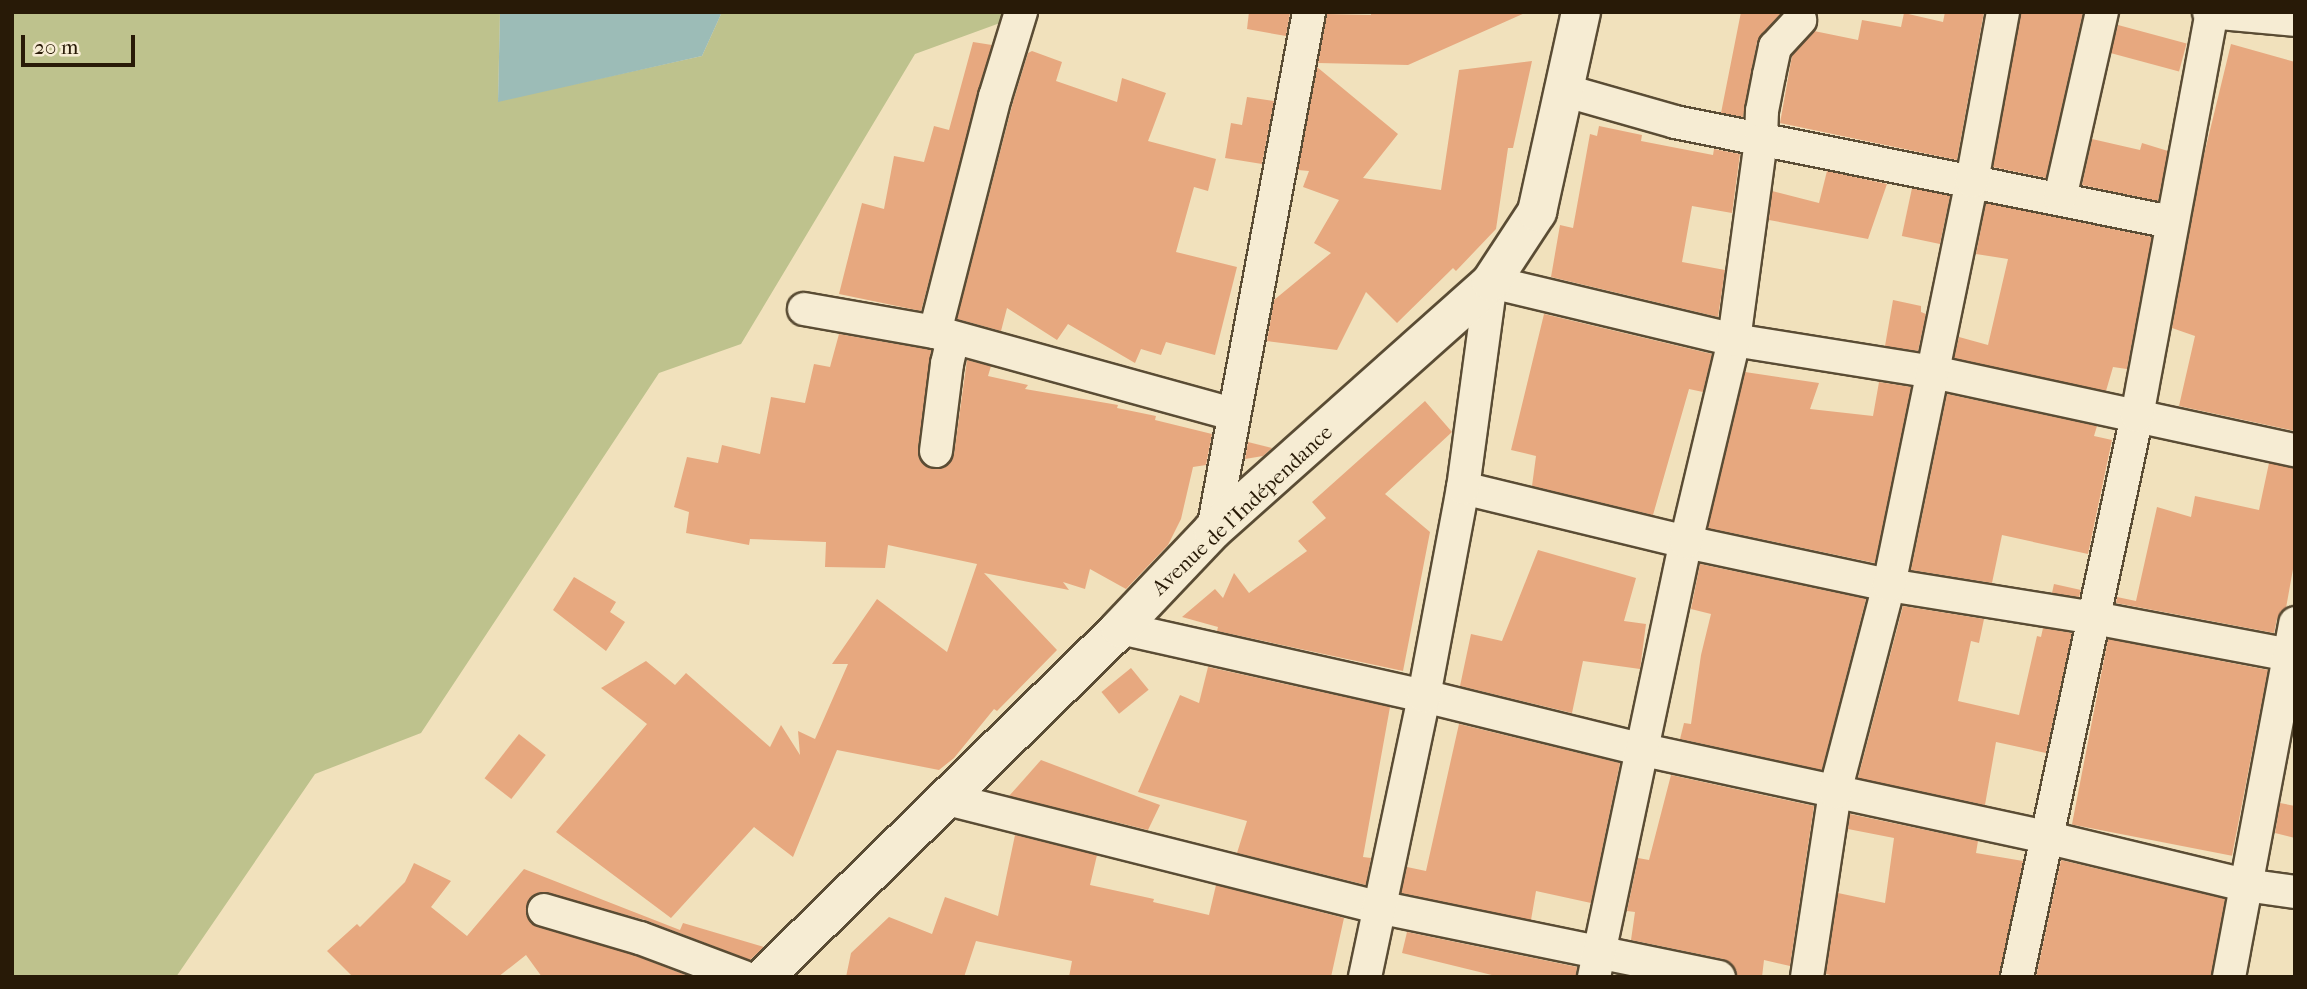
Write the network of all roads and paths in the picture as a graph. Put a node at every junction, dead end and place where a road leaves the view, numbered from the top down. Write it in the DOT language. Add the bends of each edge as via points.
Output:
graph roads {
  1 [pos="1021,12"];
  2 [pos="1309,12"];
  3 [pos="1581,12"];
  4 [pos="2003,12"];
  5 [pos="2102,12"];
  6 [pos="2211,12"];
  7 [pos="1800,20"];
  8 [pos="2295,20"];
  9 [pos="1563,90"];
  10 [pos="1761,139"];
  11 [pos="1972,181"];
  12 [pos="2060,198"];
  13 [pos="2171,222"];
  14 [pos="1491,282"];
  15 [pos="804,309"];
  16 [pos="944,335"];
  17 [pos="1734,340"];
  18 [pos="1933,372"];
  19 [pos="1234,414"];
  20 [pos="2137,416"];
  21 [pos="2295,450"];
  22 [pos="936,451"];
  23 [pos="1463,488"];
  24 [pos="1213,530"];
  25 [pos="1686,542"];
  26 [pos="1889,585"];
  27 [pos="2094,618"];
  28 [pos="2295,623"];
  29 [pos="1120,628"];
  30 [pos="2292,656"];
  31 [pos="1424,696"];
  32 [pos="1644,750"];
  33 [pos="1835,792"];
  34 [pos="943,798"];
  35 [pos="2045,837"];
  36 [pos="2245,885"];
  37 [pos="2295,892"];
  38 [pos="1378,907"];
  39 [pos="544,910"];
  40 [pos="1596,965"];
  41 [pos="744,977"];
  42 [pos="764,977"];
  43 [pos="1365,977"];
  44 [pos="1720,977"];
  45 [pos="1807,977"];
  46 [pos="2017,977"];
  47 [pos="2229,977"];
  1 -- 16 [label="street" via="995,97"];
  2 -- 19 [label="street"];
  3 -- 9 [label="main road, Avenue de l'Indépendance"];
  4 -- 11 [label="street"];
  5 -- 12 [label="street"];
  6 -- 8 [label="street"];
  6 -- 13 [label="street"];
  7 -- 10 [label="street" via="1775,47"];
  9 -- 10 [label="street"];
  9 -- 14 [label="main road, Avenue de l'Indépendance" via="1537,212"];
  10 -- 11 [label="street"];
  10 -- 17 [label="street"];
  11 -- 12 [label="street"];
  11 -- 18 [label="street"];
  12 -- 13 [label="street"];
  13 -- 20 [label="street"];
  14 -- 17 [label="street"];
  14 -- 23 [label="street"];
  14 -- 24 [label="main road, Avenue de l'Indépendance"];
  15 -- 16 [label="street"];
  16 -- 19 [label="street"];
  16 -- 22 [label="street"];
  17 -- 18 [label="street"];
  17 -- 25 [label="street"];
  18 -- 20 [label="street"];
  18 -- 26 [label="street"];
  19 -- 24 [label="street"];
  20 -- 21 [label="street"];
  20 -- 27 [label="street"];
  23 -- 25 [label="street"];
  23 -- 31 [label="street"];
  24 -- 29 [label="main road, Avenue de l'Indépendance"];
  25 -- 26 [label="street"];
  25 -- 32 [label="street"];
  26 -- 27 [label="street"];
  26 -- 33 [label="street"];
  27 -- 30 [label="street"];
  27 -- 35 [label="street"];
  28 -- 30 [label="street"];
  29 -- 31 [label="street"];
  29 -- 34 [label="main road, Avenue de l'Indépendance"];
  30 -- 36 [label="street"];
  31 -- 32 [label="street"];
  31 -- 38 [label="street"];
  32 -- 33 [label="street"];
  32 -- 40 [label="street"];
  33 -- 35 [label="street"];
  33 -- 45 [label="street"];
  34 -- 38 [label="street"];
  34 -- 42 [label="main road, Avenue de l'Indépendance"];
  35 -- 36 [label="street"];
  35 -- 46 [label="street"];
  36 -- 37 [label="street"];
  36 -- 47 [label="street"];
  38 -- 40 [label="street"];
  38 -- 43 [label="street"];
  39 -- 41 [label="street" via="640,938"];
  40 -- 44 [label="street"];
}
